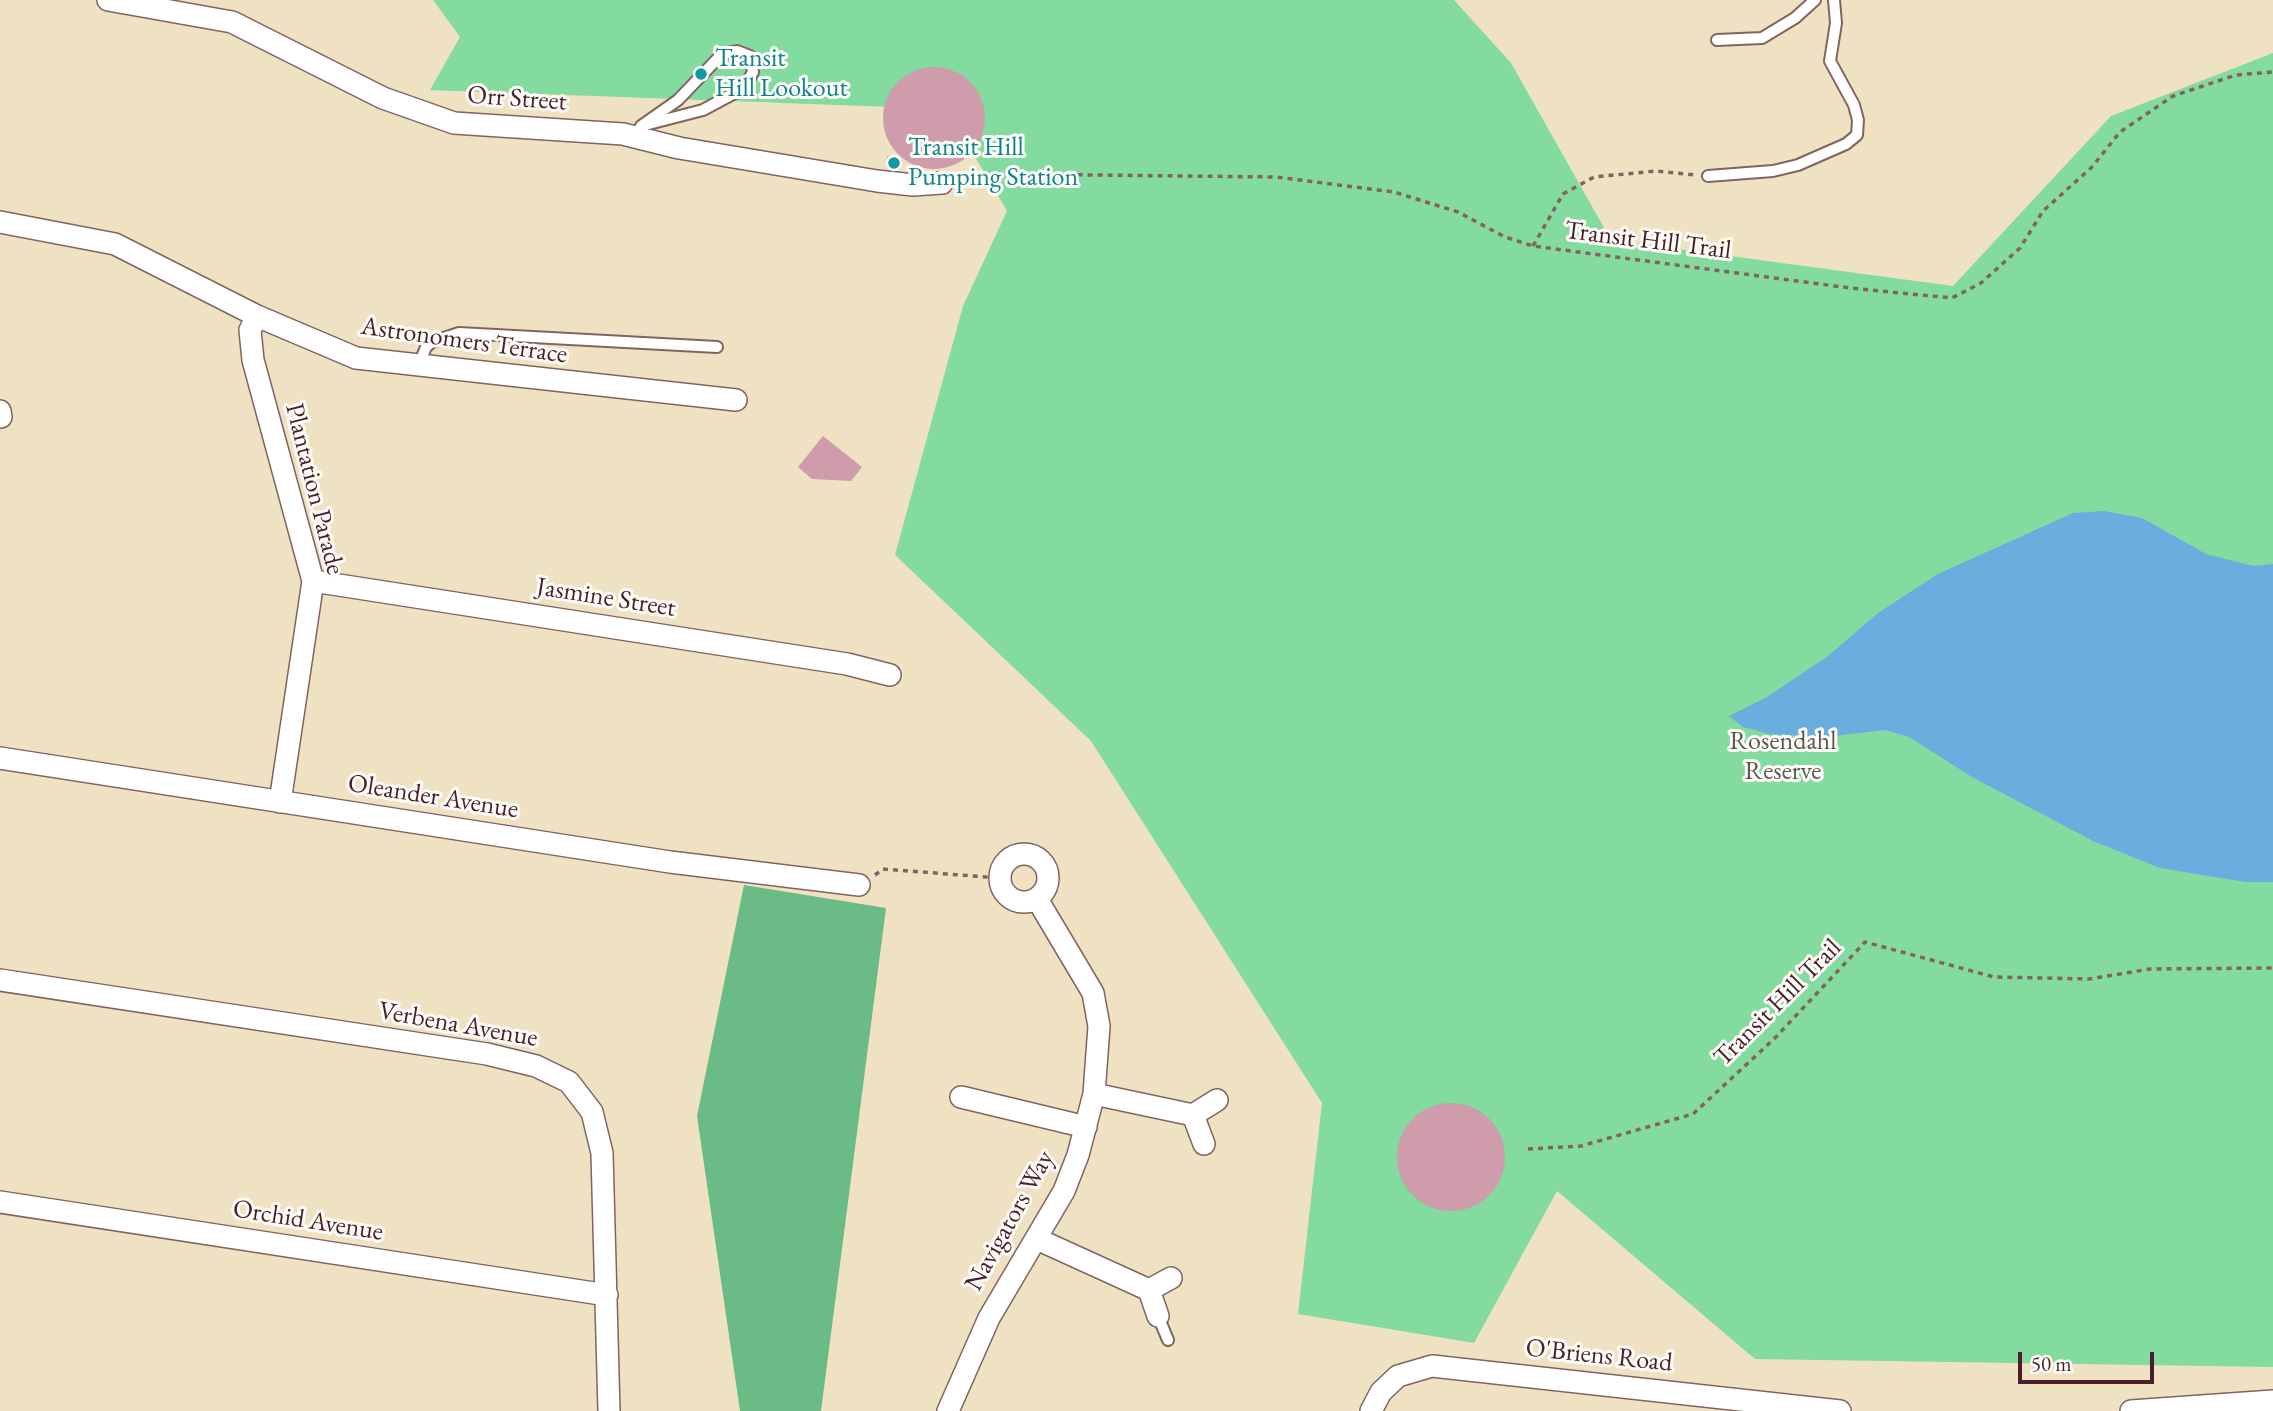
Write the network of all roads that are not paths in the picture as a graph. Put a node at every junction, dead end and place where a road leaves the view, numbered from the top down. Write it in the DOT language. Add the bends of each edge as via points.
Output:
graph roads {
  1 [pos="108,0"];
  2 [pos="1815,0"];
  3 [pos="1834,0"];
  4 [pos="1717,40"];
  5 [pos="638,132"];
  6 [pos="1708,176"];
  7 [pos="942,183"];
  8 [pos="0,222"];
  9 [pos="257,316"];
  10 [pos="717,346"];
  11 [pos="418,367"];
  12 [pos="736,400"];
  13 [pos="0,411"];
  14 [pos="0,417"];
  15 [pos="313,581"];
  16 [pos="890,675"];
  17 [pos="0,758"];
  18 [pos="280,802"];
  19 [pos="859,886"];
  20 [pos="1037,899"];
  21 [pos="0,980"];
  22 [pos="1094,1094"];
  23 [pos="961,1097"];
  24 [pos="1217,1100"];
  25 [pos="1193,1115"];
  26 [pos="1086,1127"];
  27 [pos="1203,1144"];
  28 [pos="0,1202"];
  29 [pos="1037,1239"];
  30 [pos="1171,1278"];
  31 [pos="1149,1290"];
  32 [pos="607,1295"];
  33 [pos="1158,1316"];
  34 [pos="1168,1340"];
  35 [pos="2273,1401"];
  36 [pos="609,1411"];
  37 [pos="948,1411"];
  38 [pos="1371,1411"];
  39 [pos="1840,1411"];
  40 [pos="2131,1411"];
  1 -- 5 [label="street, Orr Street" via="242,26 383,98 454,123"];
  2 -- 4 [label="lane" via="1762,38"];
  3 -- 6 [label="lane" via="1837,16 1830,61 1854,105 1857,135 1798,165"];
  5 -- 5 [label="lane" via="729,99 751,79 750,56 737,51 722,54 678,100"];
  5 -- 7 [label="street, Orr Street" via="679,148 877,181"];
  8 -- 9 [label="street, Astronomers Terrace" via="115,244"];
  9 -- 11 [label="street, Astronomers Terrace" via="356,358"];
  9 -- 15 [label="street, Plantation Parade" via="250,330 255,370"];
  10 -- 11 [label="lane" via="459,333 432,342"];
  11 -- 12 [label="street, Astronomers Terrace"];
  13 -- 14 [label="street"];
  15 -- 16 [label="street, Jasmine Street" via="847,664"];
  15 -- 18 [label="street, Plantation Parade"];
  17 -- 18 [label="street, Oleander Avenue"];
  18 -- 19 [label="street, Oleander Avenue"];
  20 -- 20 [label="street" via="1049,881 1041,860 1020,854 1009,859 999,878 1008,897 1017,902"];
  20 -- 22 [label="street, Navigators Way" via="1093,993 1099,1026"];
  21 -- 32 [label="street, Verbena Avenue" via="486,1054 555,1073 582,1096 599,1131"];
  22 -- 25 [label="street"];
  22 -- 26 [label="street, Navigators Way"];
  23 -- 26 [label="street"];
  24 -- 25 [label="street"];
  25 -- 27 [label="street"];
  26 -- 29 [label="street, Navigators Way" via="1064,1191"];
  28 -- 32 [label="street, Orchid Avenue"];
  29 -- 31 [label="street"];
  29 -- 37 [label="street, Navigators Way" via="989,1318"];
  30 -- 31 [label="street"];
  31 -- 33 [label="street"];
  32 -- 36 [label="street, Verbena Avenue"];
  33 -- 34 [label="lane"];
  35 -- 40 [label="street"];
  38 -- 39 [label="street, O'Briens Road" via="1381,1392 1398,1376 1432,1366"];
}
